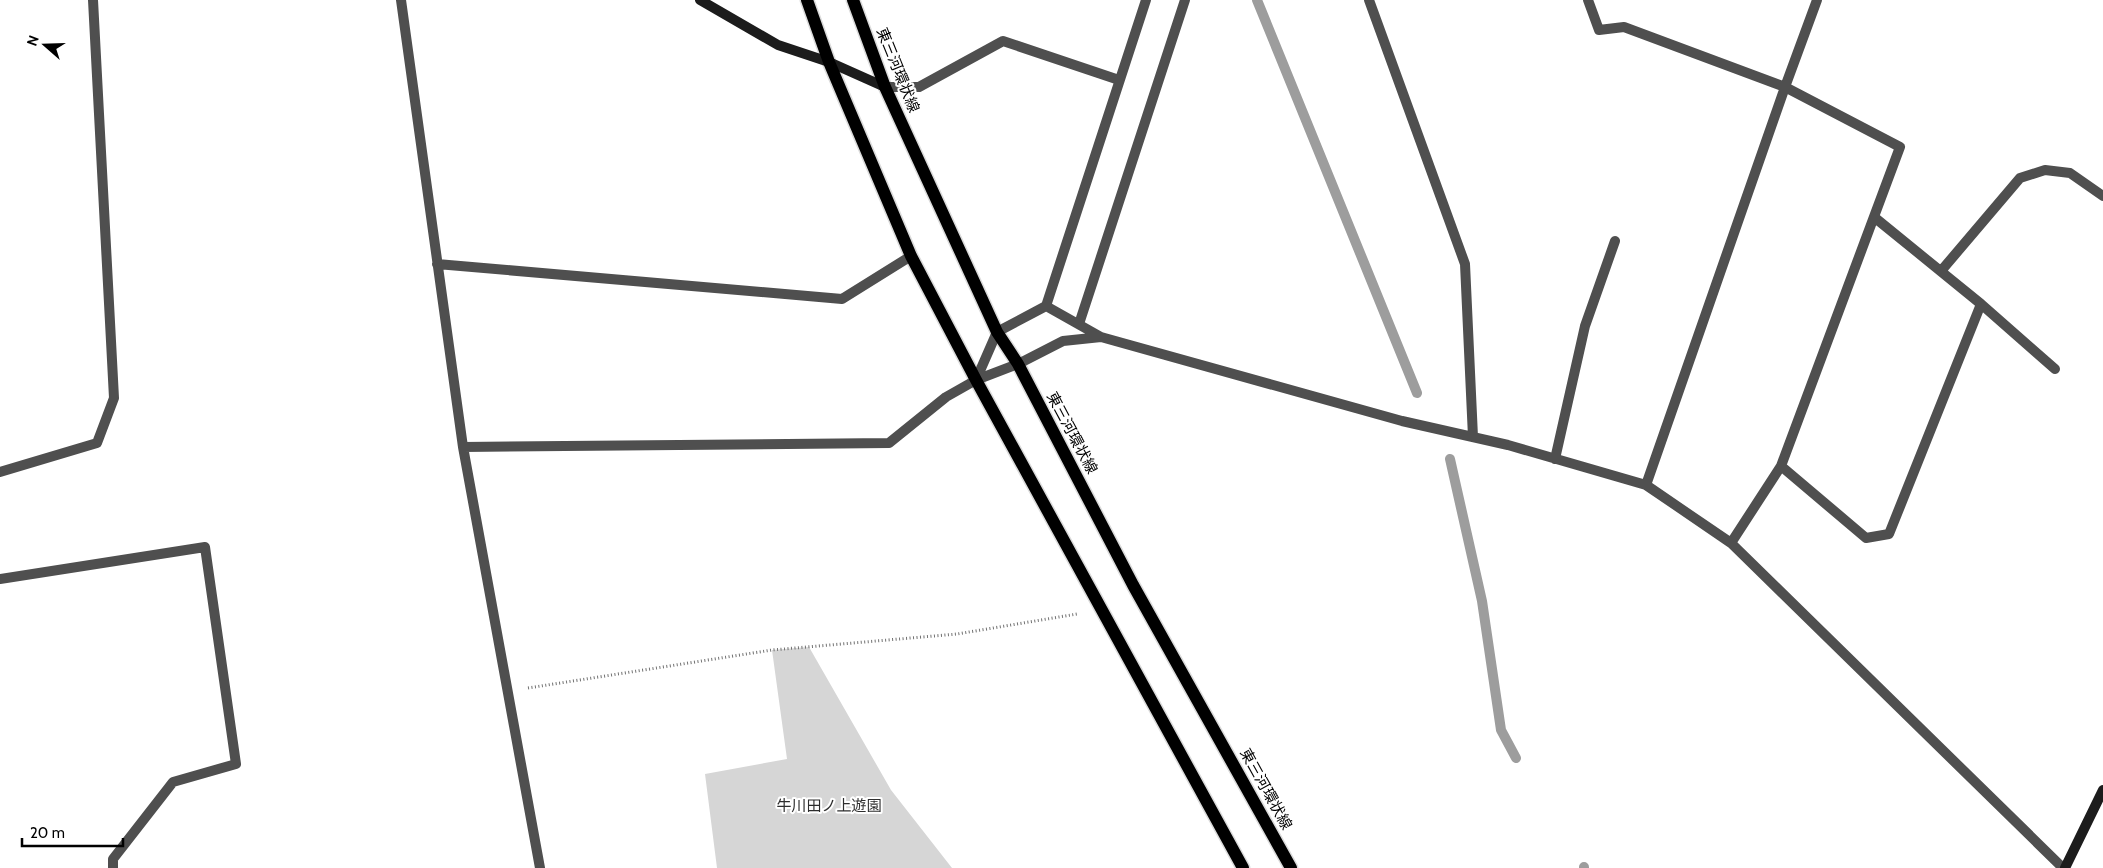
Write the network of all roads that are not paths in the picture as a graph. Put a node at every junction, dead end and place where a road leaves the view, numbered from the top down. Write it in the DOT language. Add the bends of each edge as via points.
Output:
graph roads {
  1 [pos="93,0"];
  2 [pos="401,0"];
  3 [pos="700,0"];
  4 [pos="807,0"];
  5 [pos="853,0"];
  6 [pos="1146,0"];
  7 [pos="1185,0"];
  8 [pos="1369,0"];
  9 [pos="1588,0"];
  10 [pos="1816,0"];
  11 [pos="829,62"];
  12 [pos="1119,80"];
  13 [pos="885,87"];
  14 [pos="1785,87"];
  15 [pos="2103,196"];
  16 [pos="1874,216"];
  17 [pos="1615,241"];
  18 [pos="911,256"];
  19 [pos="437,264"];
  20 [pos="1941,271"];
  21 [pos="1981,304"];
  22 [pos="1046,306"];
  23 [pos="1079,324"];
  24 [pos="997,332"];
  25 [pos="1101,337"];
  26 [pos="1018,364"];
  27 [pos="2055,369"];
  28 [pos="976,380"];
  29 [pos="1473,437"];
  30 [pos="463,447"];
  31 [pos="1555,459"];
  32 [pos="1781,466"];
  33 [pos="0,472"];
  34 [pos="1646,485"];
  35 [pos="1731,543"];
  36 [pos="0,579"];
  37 [pos="2103,790"];
  38 [pos="114,868"];
  39 [pos="540,868"];
  40 [pos="1243,868"];
  41 [pos="1292,868"];
  42 [pos="2064,868"];
  1 -- 33 [label="street" via="114,398 97,443"];
  2 -- 19 [label="street"];
  3 -- 11 [label="street" via="778,44"];
  4 -- 11 [label="main road"];
  5 -- 13 [label="main road, 東三河環状線"];
  6 -- 12 [label="street"];
  7 -- 23 [label="street"];
  8 -- 29 [label="street" via="1465,264"];
  9 -- 14 [label="street" via="1599,30 1624,27"];
  10 -- 14 [label="street"];
  11 -- 13 [label="street"];
  11 -- 18 [label="main road"];
  12 -- 13 [label="street" via="1003,41 919,87"];
  12 -- 22 [label="street"];
  13 -- 24 [label="main road, 東三河環状線"];
  14 -- 16 [label="street" via="1900,147"];
  14 -- 34 [label="street"];
  15 -- 20 [label="street" via="2070,173 2046,170 2020,178"];
  16 -- 20 [label="street"];
  16 -- 32 [label="street"];
  17 -- 31 [label="street" via="1586,326"];
  18 -- 19 [label="street" via="842,299"];
  18 -- 28 [label="main road"];
  19 -- 30 [label="street"];
  20 -- 21 [label="street"];
  21 -- 27 [label="street"];
  21 -- 32 [label="street" via="1889,534 1866,538"];
  22 -- 23 [label="street"];
  22 -- 24 [label="street"];
  23 -- 25 [label="street"];
  24 -- 26 [label="main road, 東三河環状線"];
  24 -- 28 [label="street"];
  25 -- 26 [label="street" via="1063,341"];
  25 -- 29 [label="street" via="1402,421"];
  26 -- 28 [label="street"];
  26 -- 41 [label="main road, 東三河環状線" via="1132,585"];
  28 -- 30 [label="street" via="946,397 889,443"];
  28 -- 40 [label="main road"];
  29 -- 31 [label="street"];
  30 -- 39 [label="street"];
  31 -- 34 [label="street"];
  32 -- 35 [label="street"];
  34 -- 35 [label="street"];
  35 -- 42 [label="street"];
  36 -- 38 [label="street" via="205,547 236,764 172,782 113,858"];
  37 -- 42 [label="street"];
}
